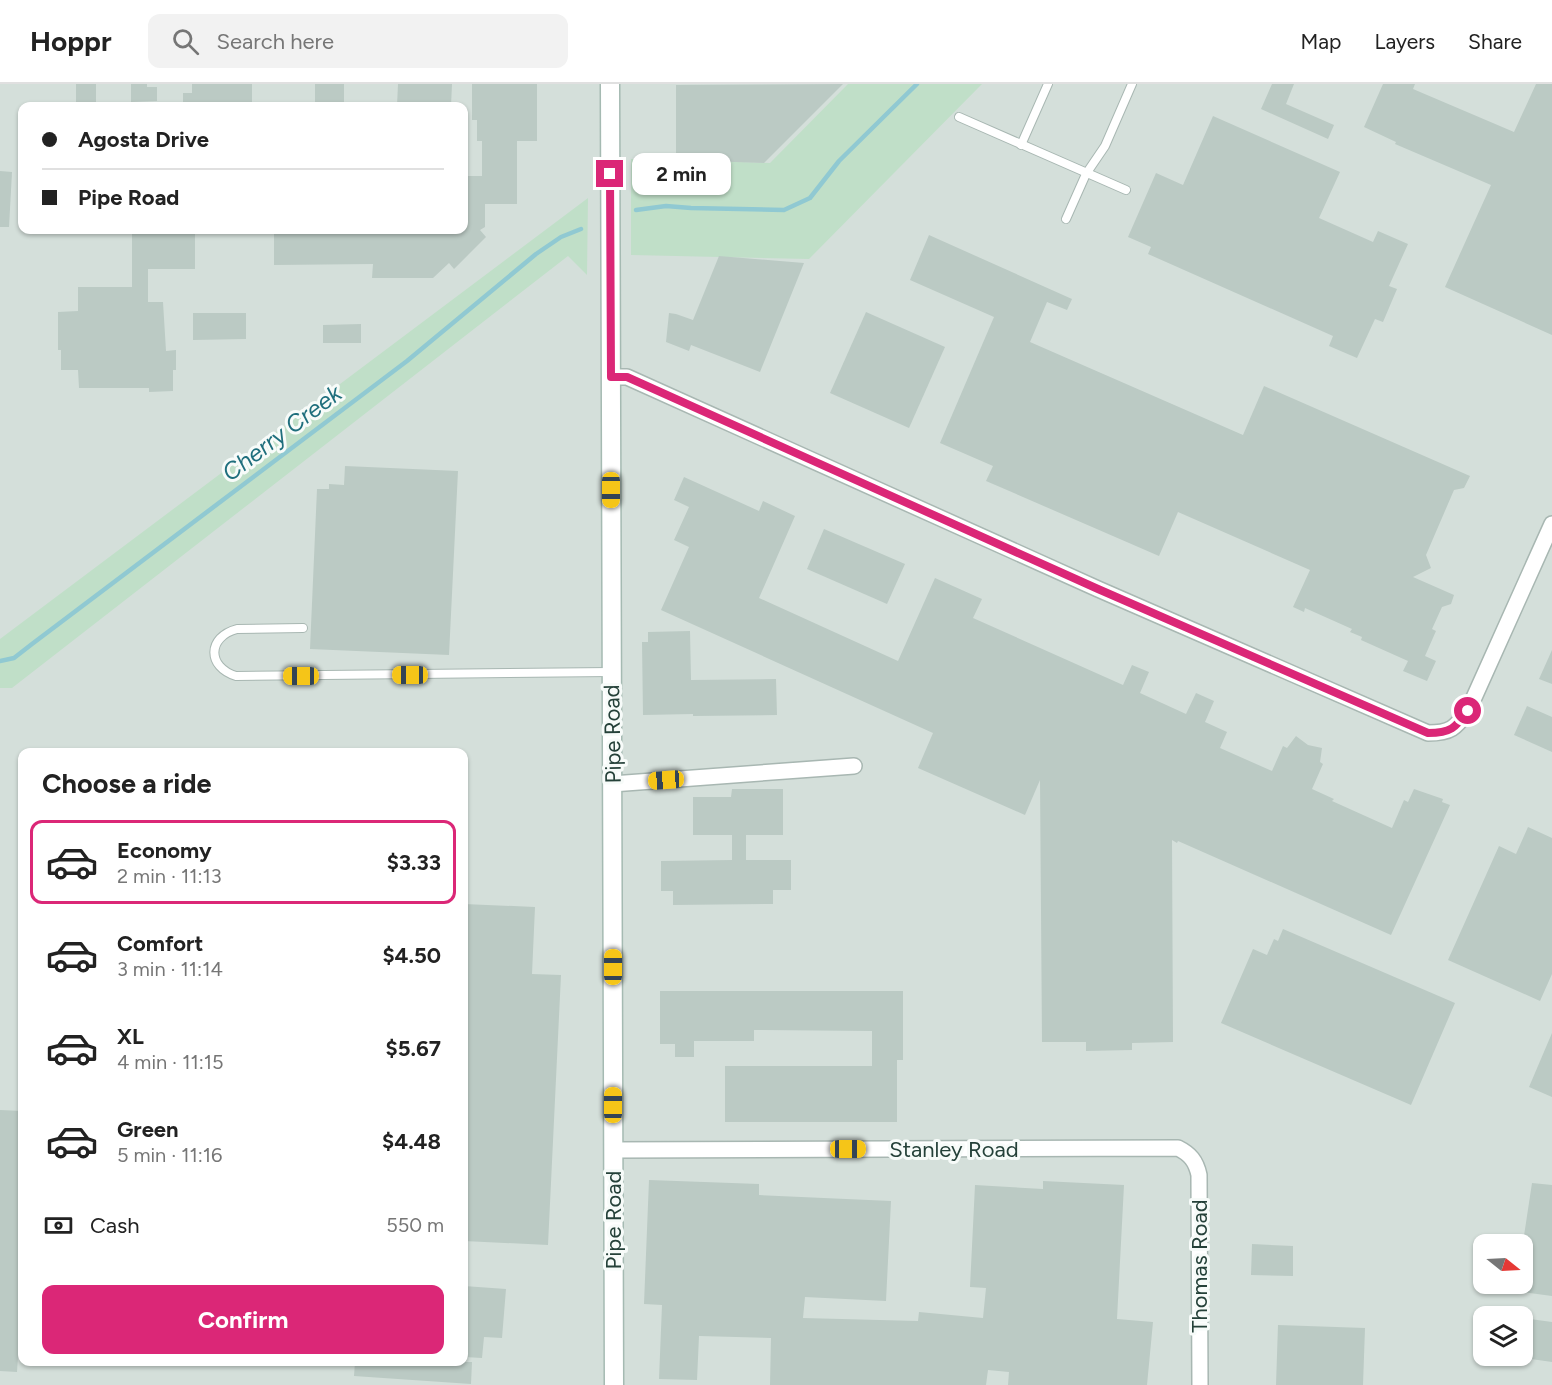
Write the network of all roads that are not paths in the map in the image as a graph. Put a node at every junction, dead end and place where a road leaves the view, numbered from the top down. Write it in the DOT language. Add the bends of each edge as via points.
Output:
graph roads {
  1 [pos="610,84"];
  2 [pos="1048,84"];
  3 [pos="1132,84"];
  4 [pos="959,117"];
  5 [pos="1021,145"];
  6 [pos="1086,174"];
  7 [pos="1126,190"];
  8 [pos="1066,219"];
  9 [pos="611,377"];
  10 [pos="1552,524"];
  11 [pos="303,628"];
  12 [pos="611,672"];
  13 [pos="854,766"];
  14 [pos="612,784"];
  15 [pos="613,1150"];
  16 [pos="1186,1152"];
  17 [pos="614,1385"];
  18 [pos="1200,1385"];
  1 -- 9 [label="street, Pipe Road"];
  2 -- 5 [label="lane"];
  3 -- 6 [label="lane" via="1105,146"];
  4 -- 5 [label="lane"];
  5 -- 6 [label="lane"];
  6 -- 7 [label="lane"];
  6 -- 8 [label="lane"];
  9 -- 10 [label="street" via="627,377 1428,733 1443,733 1456,727 1468,711"];
  9 -- 12 [label="street, Pipe Road"];
  11 -- 12 [label="lane" via="229,631 220,636 214,654 219,666 236,676"];
  12 -- 14 [label="street, Pipe Road"];
  13 -- 14 [label="street"];
  14 -- 15 [label="street, Pipe Road"];
  15 -- 16 [label="street, Stanley Road" via="1178,1148"];
  15 -- 17 [label="street, Pipe Road"];
  16 -- 18 [label="street, Thomas Road" via="1193,1158 1199,1175"];
}
